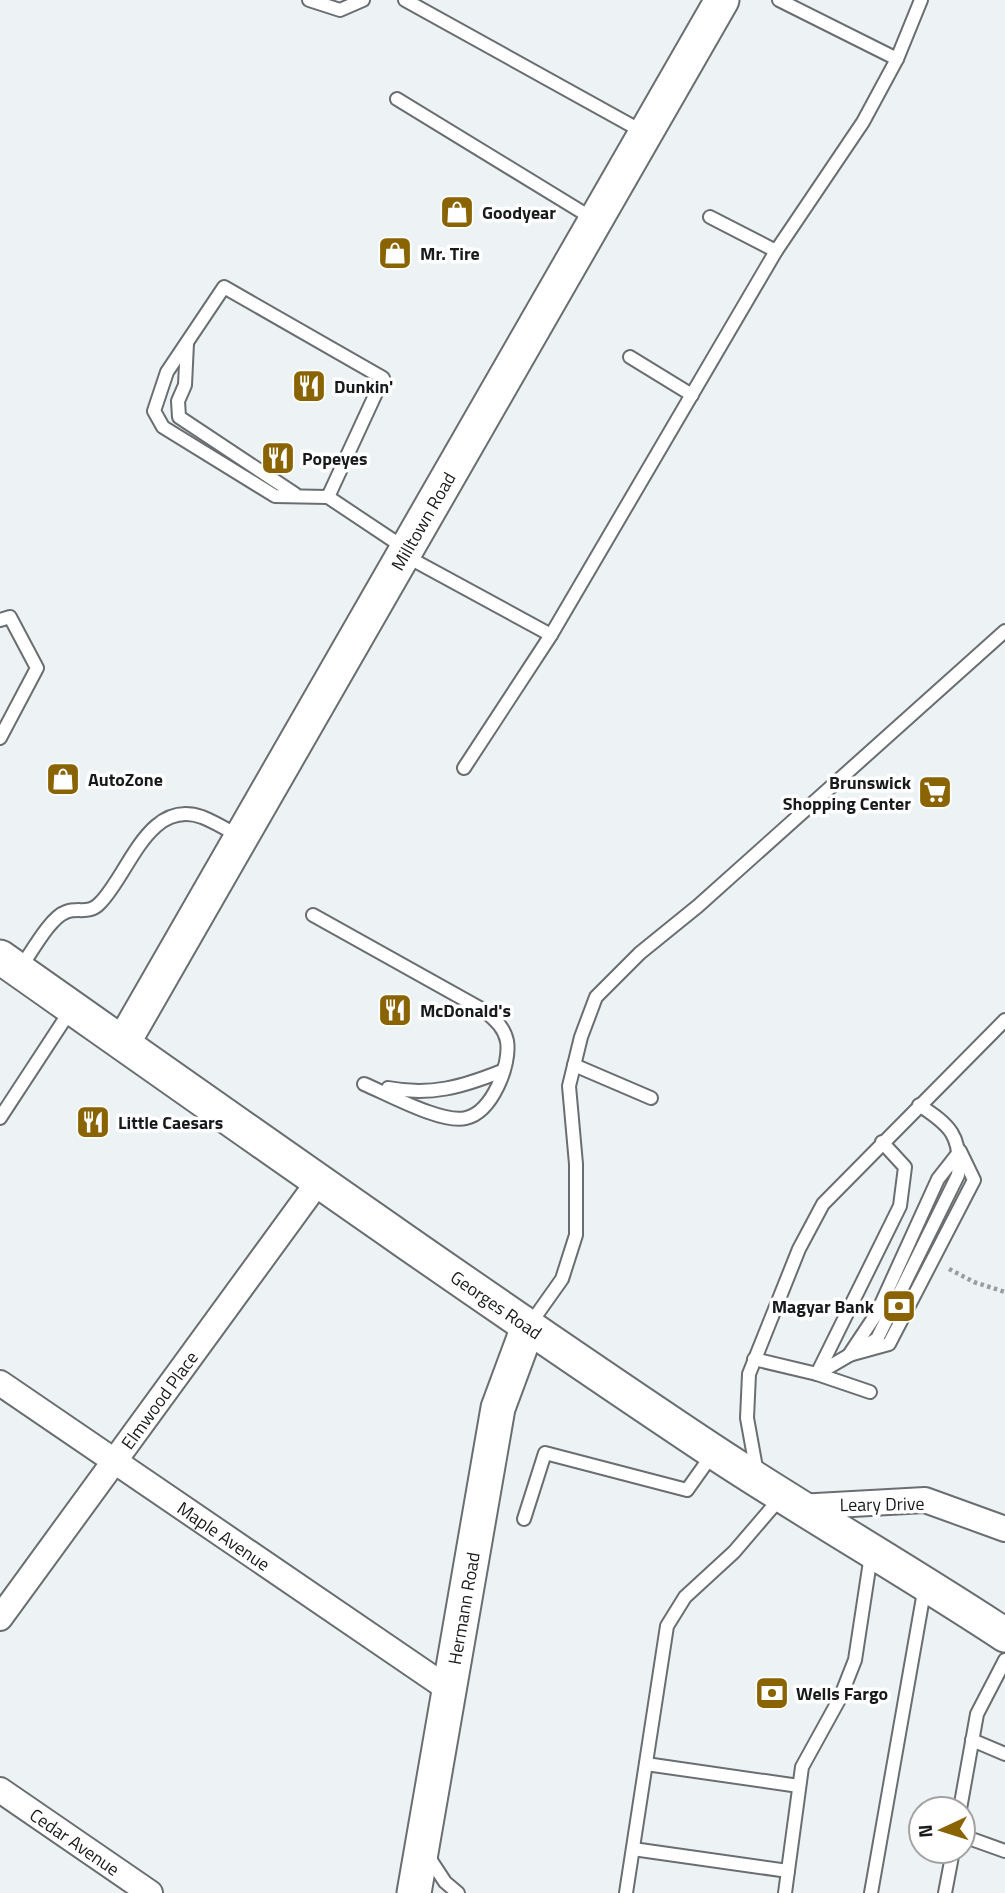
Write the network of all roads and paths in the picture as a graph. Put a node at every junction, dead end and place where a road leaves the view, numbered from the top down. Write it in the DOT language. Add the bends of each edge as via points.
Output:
graph roads {
  1 [pos="309,0"];
  2 [pos="363,0"];
  3 [pos="405,0"];
  4 [pos="722,0"];
  5 [pos="779,0"];
  6 [pos="921,0"];
  7 [pos="897,59"];
  8 [pos="397,99"];
  9 [pos="645,133"];
  10 [pos="710,217"];
  11 [pos="595,221"];
  12 [pos="776,251"];
  13 [pos="187,343"];
  14 [pos="629,357"];
  15 [pos="692,395"];
  16 [pos="295,494"];
  17 [pos="328,497"];
  18 [pos="404,552"];
  19 [pos="0,620"];
  20 [pos="1005,631"];
  21 [pos="551,635"];
  22 [pos="0,738"];
  23 [pos="464,768"];
  24 [pos="241,837"];
  25 [pos="313,915"];
  26 [pos="10,964"];
  27 [pos="72,1007"];
  28 [pos="1005,1020"];
  29 [pos="123,1042"];
  30 [pos="574,1065"];
  31 [pos="502,1071"];
  32 [pos="651,1098"];
  33 [pos="919,1105"];
  34 [pos="0,1118"];
  35 [pos="882,1142"];
  36 [pos="960,1151"];
  37 [pos="318,1181"];
  38 [pos="947,1234"];
  39 [pos="1005,1292"];
  40 [pos="528,1327"];
  41 [pos="849,1355"];
  42 [pos="754,1359"];
  43 [pos="817,1374"];
  44 [pos="0,1383"];
  45 [pos="870,1392"];
  46 [pos="715,1452"];
  47 [pos="114,1462"];
  48 [pos="779,1494"];
  49 [pos="524,1519"];
  50 [pos="1005,1529"];
  51 [pos="872,1551"];
  52 [pos="926,1583"];
  53 [pos="0,1618"];
  54 [pos="1005,1635"];
  55 [pos="1005,1660"];
  56 [pos="447,1688"];
  57 [pos="972,1740"];
  58 [pos="1005,1754"];
  59 [pos="646,1764"];
  60 [pos="799,1786"];
  61 [pos="0,1790"];
  62 [pos="962,1795"];
  63 [pos="977,1841"];
  64 [pos="422,1845"];
  65 [pos="633,1849"];
  66 [pos="1005,1851"];
  67 [pos="950,1865"];
  68 [pos="788,1871"];
  69 [pos="150,1893"];
  70 [pos="414,1893"];
  71 [pos="458,1893"];
  72 [pos="626,1893"];
  73 [pos="785,1893"];
  74 [pos="871,1893"];
  75 [pos="945,1893"];
  1 -- 2 [label="lane" via="340,10"];
  3 -- 9 [label="lane"];
  4 -- 9 [label="street, Milltown Road"];
  5 -- 7 [label="lane"];
  6 -- 7 [label="lane"];
  7 -- 12 [label="lane" via="863,122"];
  8 -- 11 [label="lane"];
  9 -- 11 [label="street, Milltown Road"];
  10 -- 12 [label="lane"];
  11 -- 18 [label="street, Milltown Road"];
  12 -- 15 [label="lane"];
  13 -- 16 [label="lane" via="179,417"];
  13 -- 16 [label="lane" via="167,372 154,411 163,427 275,496"];
  13 -- 17 [label="lane" via="225,287 383,378"];
  14 -- 15 [label="lane"];
  15 -- 21 [label="lane"];
  16 -- 17 [label="lane"];
  17 -- 18 [label="lane"];
  18 -- 21 [label="lane"];
  18 -- 24 [label="street, Milltown Road"];
  19 -- 22 [label="lane" via="10,617 37,668"];
  20 -- 30 [label="lane" via="698,906 639,953 596,997"];
  21 -- 23 [label="lane"];
  24 -- 26 [label="lane" via="186,814 152,828 100,904 85,913 66,912 57,917"];
  24 -- 29 [label="street, Milltown Road"];
  25 -- 31 [label="lane" via="485,1011 500,1024 507,1043"];
  26 -- 27 [label="street, Georges Road"];
  27 -- 29 [label="street, Georges Road"];
  27 -- 34 [label="lane"];
  28 -- 33 [label="lane"];
  29 -- 37 [label="street, Georges Road"];
  30 -- 32 [label="lane"];
  30 -- 40 [label="lane" via="569,1086 576,1235 562,1279"];
  31 -- 31 [label="lane" via="492,1099 466,1118 434,1113 364,1084 419,1094"];
  33 -- 35 [label="lane"];
  33 -- 36 [label="lane" via="947,1123"];
  35 -- 42 [label="lane" via="823,1203"];
  35 -- 43 [label="lane" via="905,1167 900,1206"];
  36 -- 38 [label="lane" via="974,1180"];
  36 -- 41 [label="lane" via="958,1175 877,1339"];
  37 -- 40 [label="street, Georges Road"];
  37 -- 47 [label="street, Elmwood Place"];
  38 -- 39 [label="path" via="947,1269"];
  38 -- 41 [label="lane" via="889,1344"];
  40 -- 46 [label="street, Georges Road"];
  40 -- 56 [label="street, Hermann Road" via="498,1408"];
  41 -- 43 [label="lane"];
  42 -- 43 [label="lane"];
  42 -- 48 [label="lane" via="747,1418"];
  43 -- 45 [label="lane"];
  44 -- 47 [label="street, Maple Avenue"];
  46 -- 48 [label="street, Georges Road"];
  46 -- 49 [label="lane" via="687,1490 545,1453"];
  47 -- 53 [label="street, Elmwood Place"];
  47 -- 56 [label="street, Maple Avenue"];
  48 -- 50 [label="street, Leary Drive" via="925,1500"];
  48 -- 51 [label="street, Georges Road"];
  48 -- 59 [label="lane" via="734,1552 685,1597 667,1626"];
  51 -- 52 [label="street, Georges Road"];
  51 -- 60 [label="lane" via="855,1660 802,1767"];
  52 -- 54 [label="street, Georges Road"];
  52 -- 74 [label="lane"];
  55 -- 57 [label="lane" via="977,1714"];
  56 -- 64 [label="street, Hermann Road"];
  57 -- 58 [label="lane"];
  57 -- 62 [label="lane"];
  59 -- 60 [label="lane"];
  59 -- 65 [label="lane"];
  60 -- 68 [label="lane"];
  61 -- 69 [label="street, Cedar Avenue"];
  63 -- 66 [label="lane"];
  64 -- 70 [label="street, Hermann Road"];
  64 -- 71 [label="lane" via="437,1872"];
  65 -- 68 [label="lane"];
  65 -- 72 [label="lane"];
  67 -- 75 [label="lane"];
  68 -- 73 [label="lane"];
}
